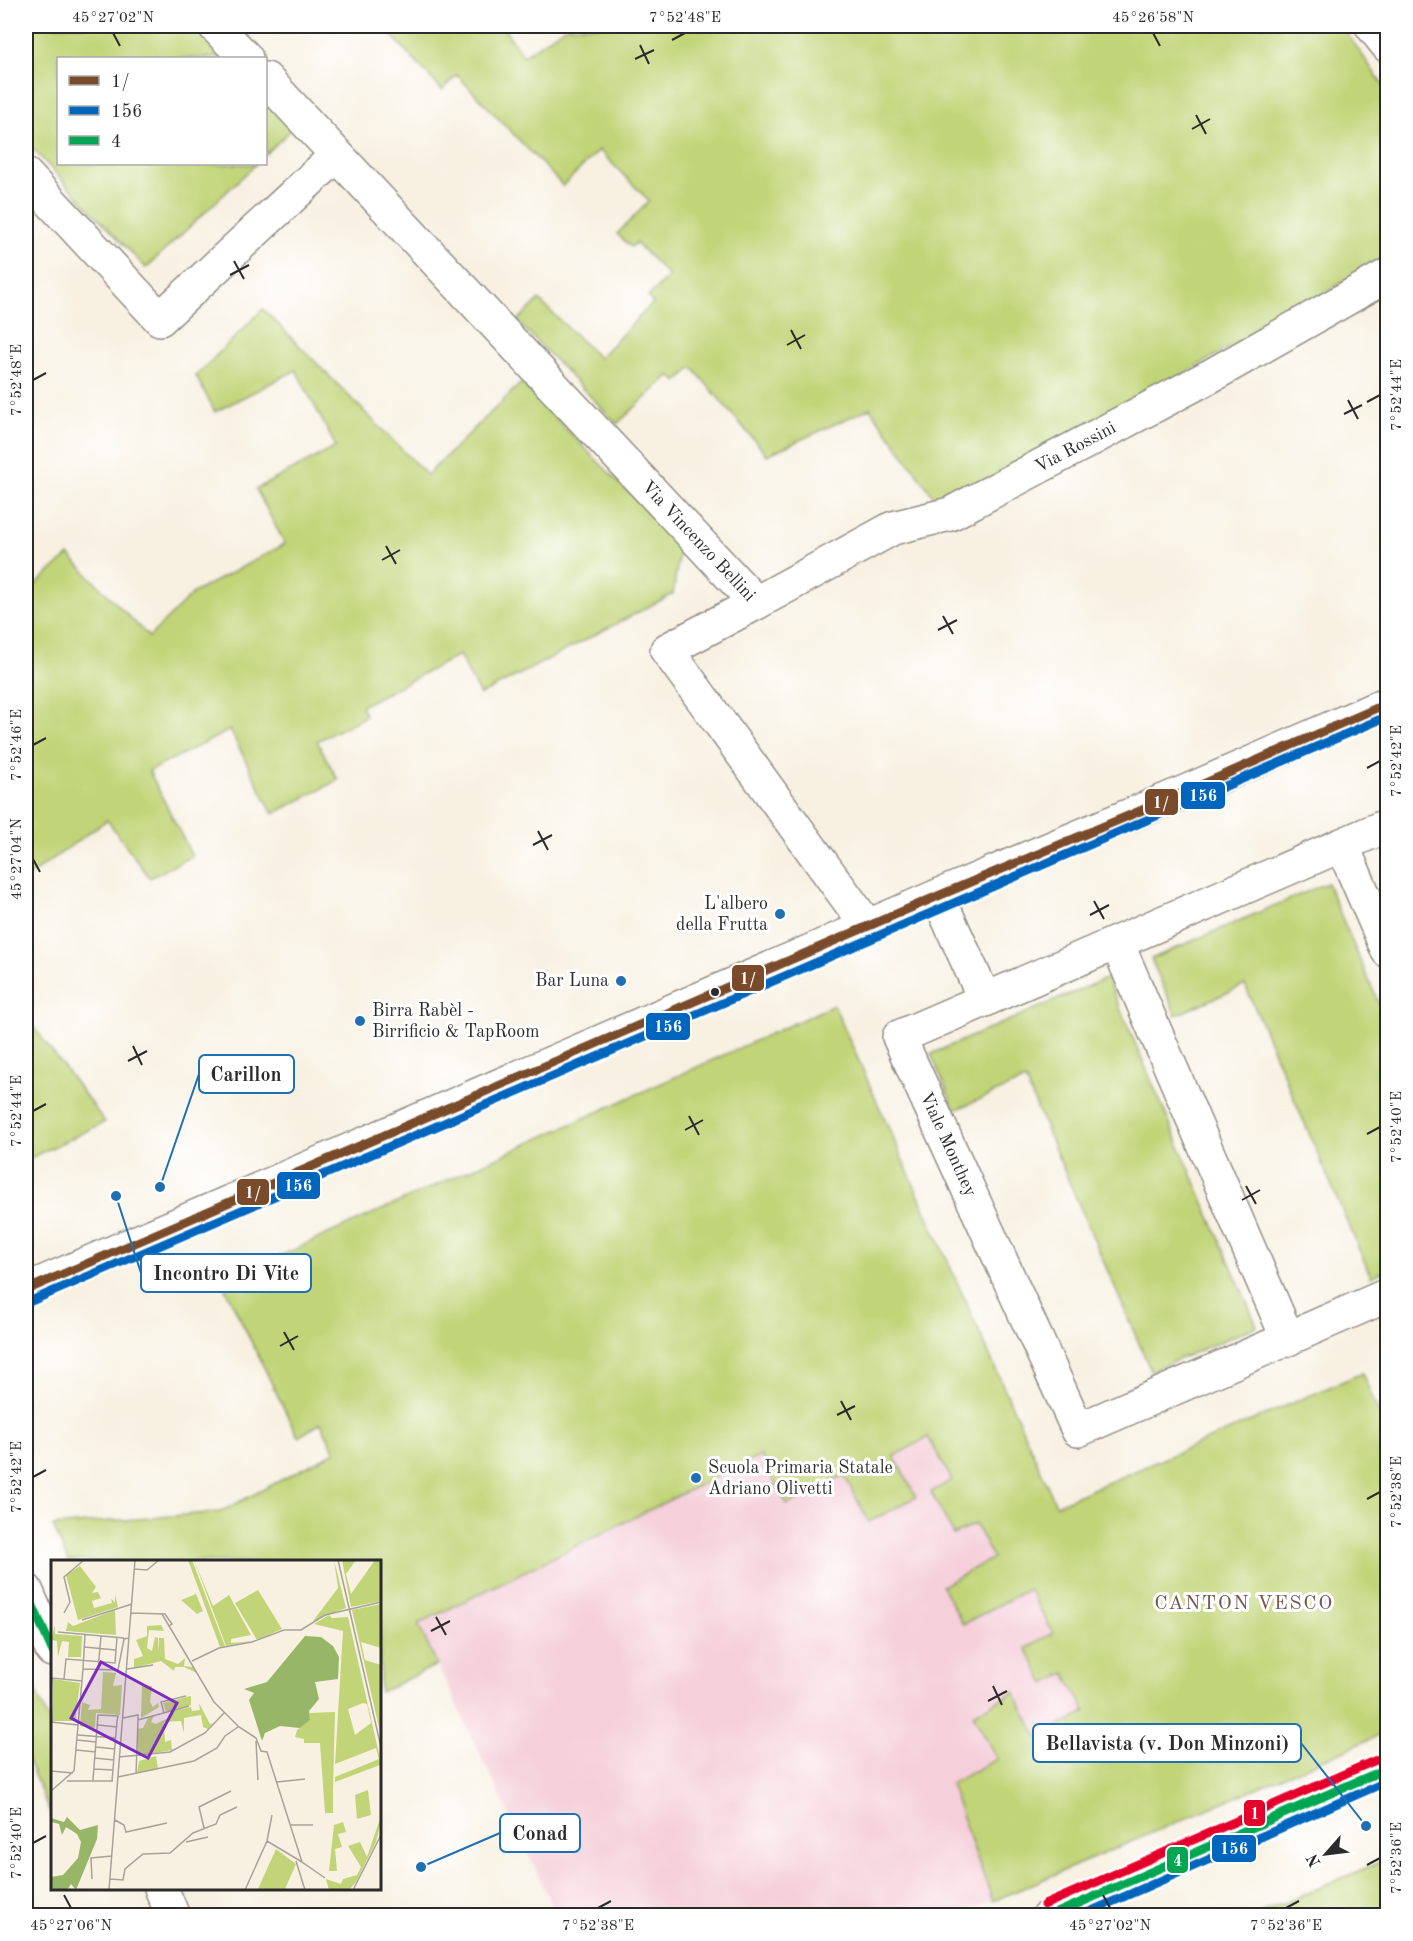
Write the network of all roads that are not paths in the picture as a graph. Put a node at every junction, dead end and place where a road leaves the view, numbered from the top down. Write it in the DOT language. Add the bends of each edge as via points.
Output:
graph roads {
  1 [pos="215,26"];
  2 [pos="1372,26"];
  3 [pos="1388,46"];
  4 [pos="245,57"];
  5 [pos="267,80"];
  6 [pos="337,155"];
  7 [pos="26,175"];
  8 [pos="1388,275"];
  9 [pos="756,603"];
  10 [pos="1388,703"];
  11 [pos="1388,825"];
  12 [pos="1342,845"];
  13 [pos="938,896"];
  14 [pos="868,927"];
  15 [pos="1117,943"];
  16 [pos="1388,951"];
  17 [pos="985,1000"];
  18 [pos="26,1290"];
  19 [pos="1388,1295"];
  20 [pos="1288,1339"];
  21 [pos="26,1590"];
  22 [pos="51,1648"];
  23 [pos="1388,1768"];
  24 [pos="1049,1916"];
  1 -- 4 [label="street"];
  2 -- 3 [label="street"];
  5 -- 6 [label="street, Via Vincenzo Bellini"];
  6 -- 7 [label="street" via="160,319"];
  6 -- 9 [label="street, Via Vincenzo Bellini"];
  8 -- 9 [label="street, Via Rossini" via="1215,374 950,514 893,528"];
  9 -- 14 [label="street, Via Vincenzo Bellini" via="667,650"];
  10 -- 13 [label="street"];
  11 -- 12 [label="street, Viale Monthey"];
  12 -- 15 [label="street, Viale Monthey"];
  12 -- 16 [label="street"];
  13 -- 14 [label="street"];
  13 -- 17 [label="street"];
  14 -- 18 [label="street"];
  15 -- 17 [label="street, Viale Monthey"];
  15 -- 20 [label="street"];
  17 -- 20 [label="street, Viale Monthey" via="899,1037 1078,1430"];
  19 -- 20 [label="street, Viale Monthey"];
  21 -- 22 [label="street"];
  23 -- 24 [label="street"];
}
